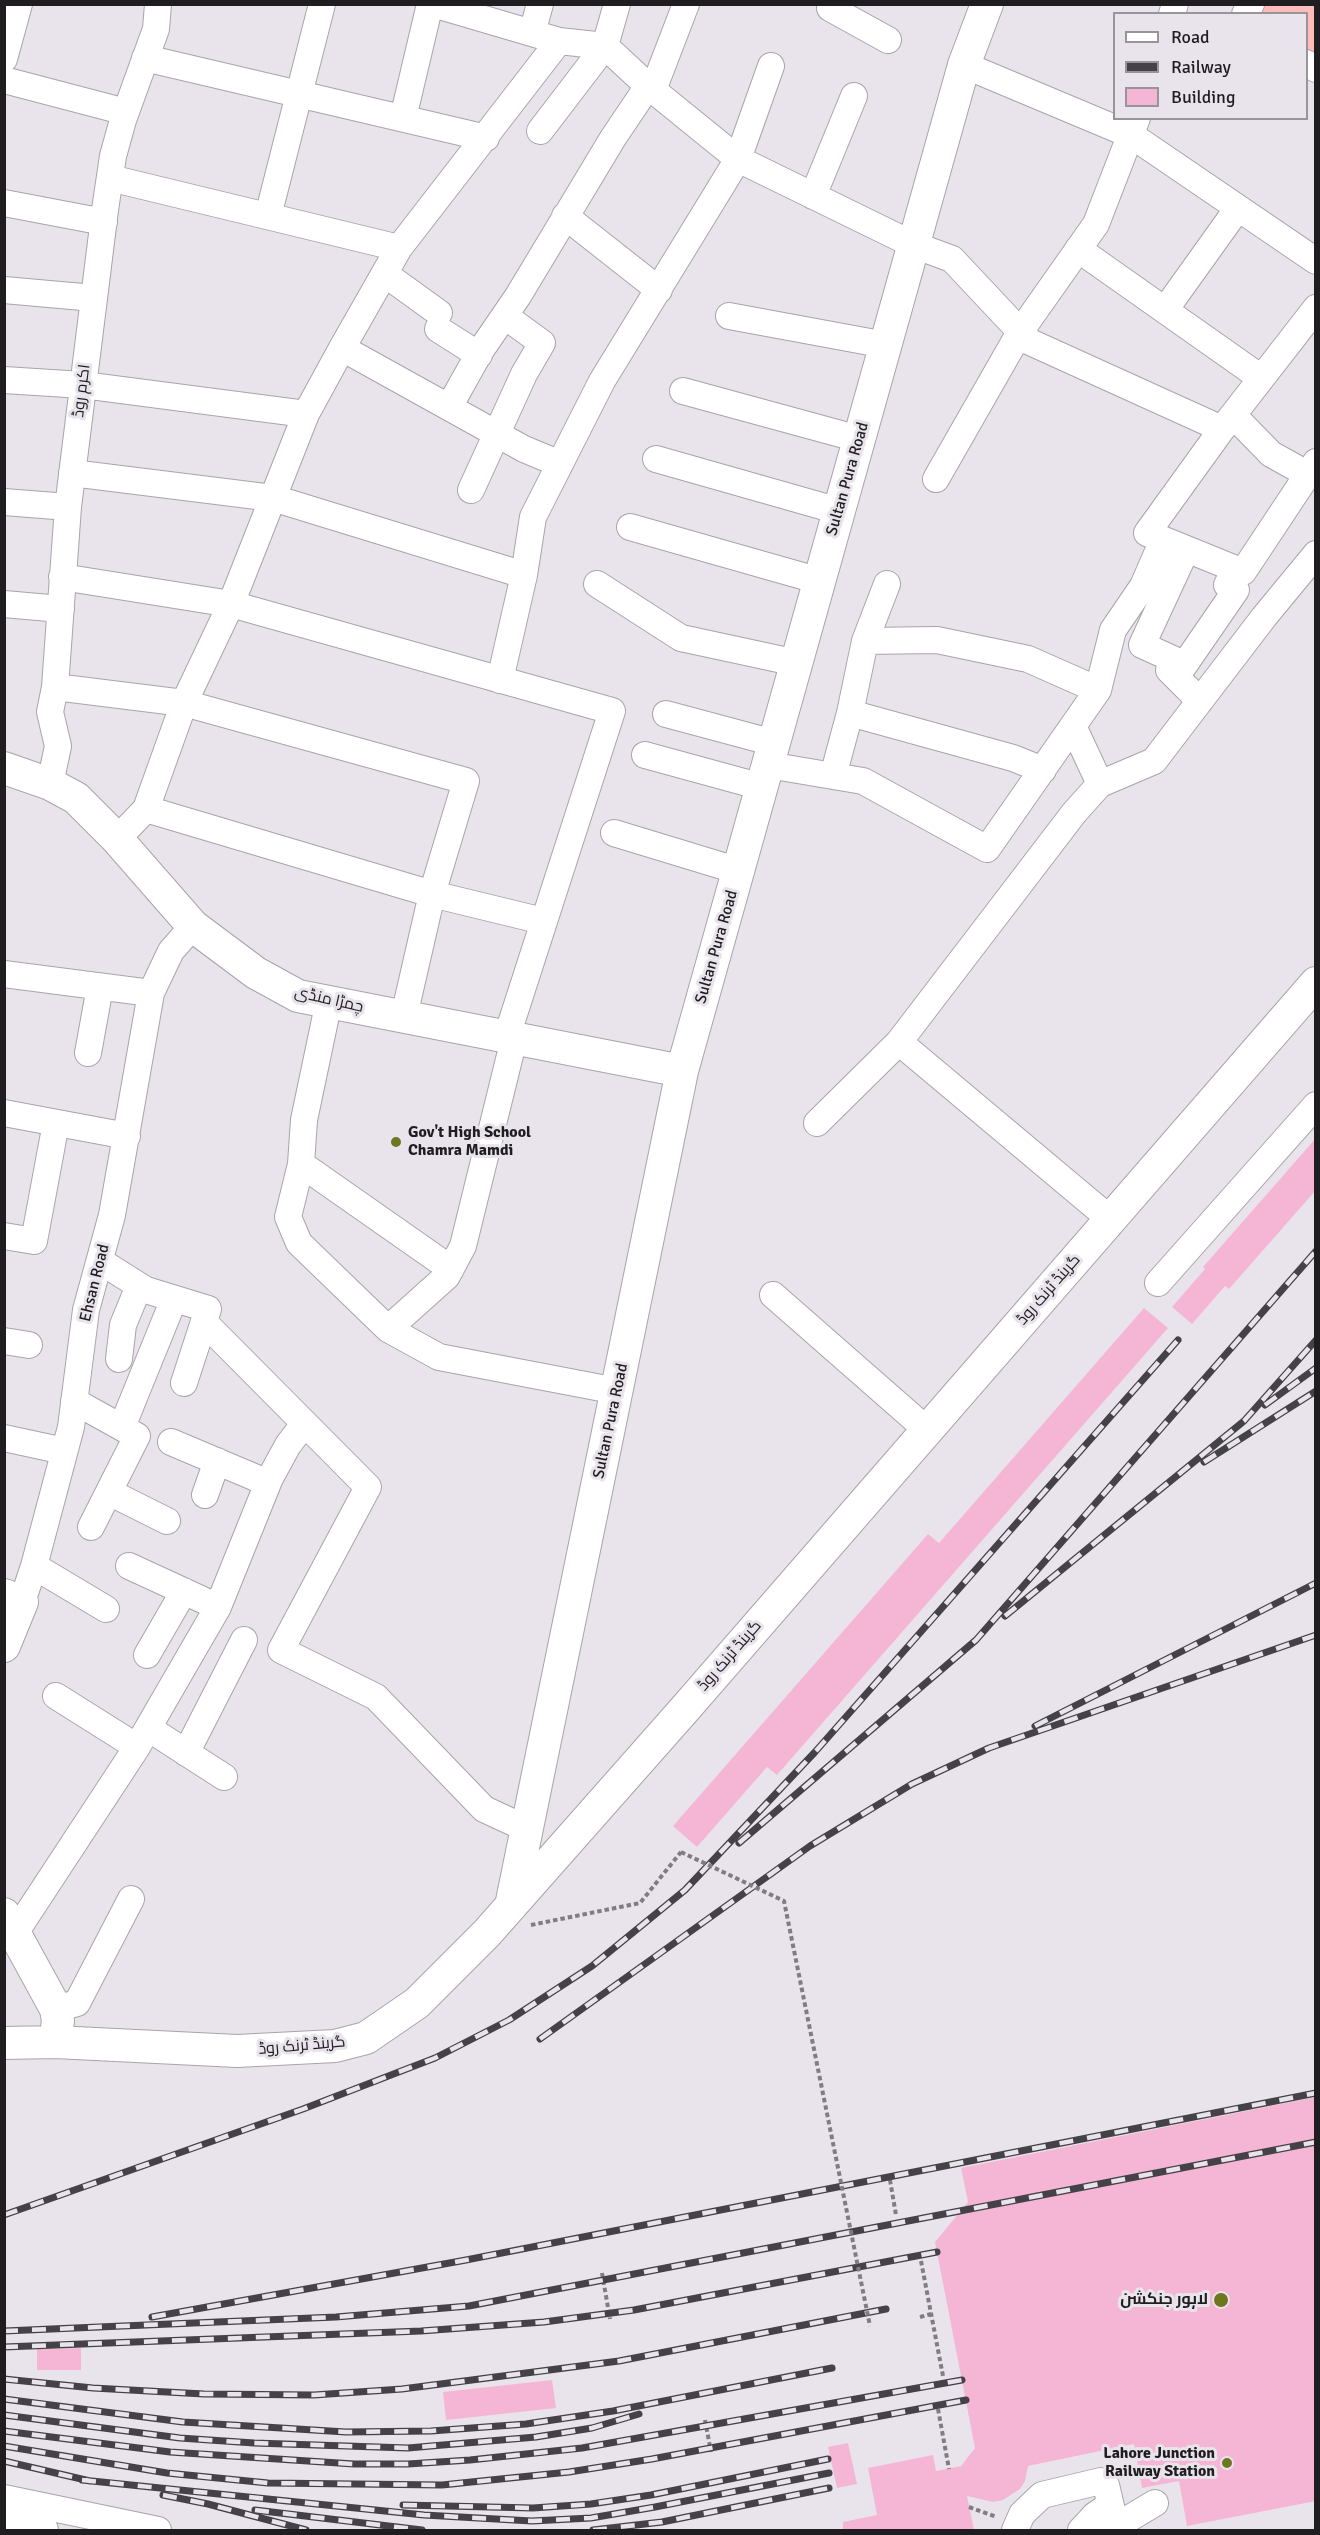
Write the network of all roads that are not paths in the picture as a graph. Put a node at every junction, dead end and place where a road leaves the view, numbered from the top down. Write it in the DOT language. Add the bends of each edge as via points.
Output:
graph roads {
  1 [pos="19,4"];
  2 [pos="158,4"];
  3 [pos="322,4"];
  4 [pos="431,4"];
  5 [pos="540,4"];
  6 [pos="617,4"];
  7 [pos="686,4"];
  8 [pos="987,4"];
  9 [pos="830,6"];
  10 [pos="532,33"];
  11 [pos="888,40"];
  12 [pos="559,41"];
  13 [pos="605,46"];
  14 [pos="145,58"];
  15 [pos="4,59"];
  16 [pos="964,65"];
  17 [pos="771,66"];
  18 [pos="4,80"];
  19 [pos="650,88"];
  20 [pos="298,93"];
  21 [pos="854,96"];
  22 [pos="126,111"];
  23 [pos="404,118"];
  24 [pos="1113,119"];
  25 [pos="1115,120"];
  26 [pos="1134,127"];
  27 [pos="540,131"];
  28 [pos="486,138"];
  29 [pos="738,159"];
  30 [pos="110,178"];
  31 [pos="813,196"];
  32 [pos="4,203"];
  33 [pos="1238,208"];
  34 [pos="268,216"];
  35 [pos="565,216"];
  36 [pos="104,222"];
  37 [pos="914,245"];
  38 [pos="399,248"];
  39 [pos="1078,249"];
  40 [pos="1316,261"];
  41 [pos="385,274"];
  42 [pos="4,290"];
  43 [pos="659,290"];
  44 [pos="94,298"];
  45 [pos="1316,309"];
  46 [pos="1165,310"];
  47 [pos="505,316"];
  48 [pos="729,316"];
  49 [pos="1020,332"];
  50 [pos="886,345"];
  51 [pos="342,348"];
  52 [pos="479,355"];
  53 [pos="1261,378"];
  54 [pos="4,380"];
  55 [pos="83,385"];
  56 [pos="683,391"];
  57 [pos="449,407"];
  58 [pos="306,414"];
  59 [pos="1227,422"];
  60 [pos="496,433"];
  61 [pos="860,439"];
  62 [pos="656,459"];
  63 [pos="560,464"];
  64 [pos="1311,468"];
  65 [pos="72,473"];
  66 [pos="936,478"];
  67 [pos="471,490"];
  68 [pos="273,498"];
  69 [pos="4,502"];
  70 [pos="68,507"];
  71 [pos="839,511"];
  72 [pos="630,527"];
  73 [pos="1175,545"];
  74 [pos="1316,555"];
  75 [pos="1235,569"];
  76 [pos="524,575"];
  77 [pos="62,577"];
  78 [pos="820,581"];
  79 [pos="597,584"];
  80 [pos="887,584"];
  81 [pos="4,604"];
  82 [pos="231,604"];
  83 [pos="60,609"];
  84 [pos="865,641"];
  85 [pos="1177,662"];
  86 [pos="797,663"];
  87 [pos="500,680"];
  88 [pos="55,687"];
  89 [pos="1098,690"];
  90 [pos="1200,701"];
  91 [pos="184,703"];
  92 [pos="850,713"];
  93 [pos="666,714"];
  94 [pos="1073,726"];
  95 [pos="645,755"];
  96 [pos="768,765"];
  97 [pos="4,768"];
  98 [pos="1043,770"];
  99 [pos="833,776"];
  100 [pos="50,784"];
  101 [pos="1100,784"];
  102 [pos="146,809"];
  103 [pos="614,833"];
  104 [pos="117,839"];
  105 [pos="739,871"];
  106 [pos="432,894"];
  107 [pos="543,921"];
  108 [pos="193,926"];
  109 [pos="4,974"];
  110 [pos="1316,983"];
  111 [pos="100,987"];
  112 [pos="151,993"];
  113 [pos="329,1001"];
  114 [pos="404,1016"];
  115 [pos="510,1038"];
  116 [pos="899,1042"];
  117 [pos="88,1053"];
  118 [pos="682,1071"];
  119 [pos="1316,1105"];
  120 [pos="4,1113"];
  121 [pos="817,1122"];
  122 [pos="56,1123"];
  123 [pos="127,1136"];
  124 [pos="301,1164"];
  125 [pos="1110,1219"];
  126 [pos="4,1236"];
  127 [pos="100,1261"];
  128 [pos="451,1269"];
  129 [pos="1158,1283"];
  130 [pos="139,1286"];
  131 [pos="773,1295"];
  132 [pos="174,1299"];
  133 [pos="204,1322"];
  134 [pos="388,1329"];
  135 [pos="119,1359"];
  136 [pos="184,1383"];
  137 [pos="617,1391"];
  138 [pos="74,1401"];
  139 [pos="304,1424"];
  140 [pos="122,1427"];
  141 [pos="927,1430"];
  142 [pos="4,1438"];
  143 [pos="171,1442"];
  144 [pos="64,1451"];
  145 [pos="217,1461"];
  146 [pos="268,1483"];
  147 [pos="109,1492"];
  148 [pos="205,1496"];
  149 [pos="167,1521"];
  150 [pos="91,1527"];
  151 [pos="34,1566"];
  152 [pos="129,1566"];
  153 [pos="184,1591"];
  154 [pos="13,1598"];
  155 [pos="218,1607"];
  156 [pos="106,1609"];
  157 [pos="244,1640"];
  158 [pos="5,1645"];
  159 [pos="147,1655"];
  160 [pos="56,1696"];
  161 [pos="142,1738"];
  162 [pos="186,1753"];
  163 [pos="224,1777"];
  164 [pos="527,1829"];
  165 [pos="131,1899"];
  166 [pos="512,1906"];
  167 [pos="10,1923"];
  168 [pos="56,2009"];
  169 [pos="56,2042"];
  170 [pos="4,2043"];
  171 [pos="4,2499"];
  172 [pos="1155,2503"];
  173 [pos="1113,2519"];
  174 [pos="4,2523"];
  175 [pos="42,2530"];
  176 [pos="158,2530"];
  177 [pos="1016,2530"];
  178 [pos="1081,2530"];
  1 -- 15 [label="street"];
  2 -- 14 [label="street, اکرم روڈ" via="156,29"];
  3 -- 20 [label="street"];
  4 -- 10 [label="street"];
  4 -- 23 [label="street"];
  5 -- 10 [label="street"];
  6 -- 13 [label="street"];
  7 -- 19 [label="street"];
  8 -- 16 [label="main road, Sultan Pura Road"];
  9 -- 11 [label="street"];
  10 -- 12 [label="street"];
  12 -- 13 [label="street"];
  12 -- 28 [label="street"];
  13 -- 19 [label="street"];
  13 -- 27 [label="street"];
  14 -- 20 [label="street"];
  14 -- 22 [label="street, اکرم روڈ"];
  16 -- 24 [label="street"];
  16 -- 37 [label="main road, Sultan Pura Road"];
  17 -- 29 [label="street"];
  18 -- 22 [label="street"];
  19 -- 29 [label="street"];
  19 -- 35 [label="street"];
  20 -- 23 [label="street"];
  20 -- 34 [label="street"];
  21 -- 31 [label="street"];
  22 -- 30 [label="street, اکرم روڈ"];
  23 -- 28 [label="street"];
  25 -- 26 [label="street"];
  26 -- 33 [label="street"];
  26 -- 39 [label="street" via="1096,224"];
  28 -- 38 [label="street"];
  29 -- 31 [label="street"];
  29 -- 43 [label="street"];
  30 -- 34 [label="street"];
  30 -- 36 [label="street, اکرم روڈ"];
  31 -- 37 [label="street"];
  32 -- 36 [label="street"];
  33 -- 40 [label="street"];
  33 -- 46 [label="street"];
  34 -- 38 [label="street"];
  35 -- 43 [label="street"];
  35 -- 47 [label="street"];
  36 -- 44 [label="street, اکرم روڈ"];
  37 -- 49 [label="street" via="952,259"];
  37 -- 50 [label="main road, Sultan Pura Road"];
  38 -- 41 [label="street"];
  39 -- 46 [label="street"];
  39 -- 49 [label="street"];
  41 -- 51 [label="street"];
  41 -- 52 [label="street"];
  42 -- 44 [label="street"];
  43 -- 63 [label="street" via="602,381"];
  44 -- 55 [label="street, اکرم روڈ"];
  45 -- 53 [label="street"];
  46 -- 53 [label="street"];
  47 -- 52 [label="street"];
  47 -- 60 [label="street" via="542,343"];
  48 -- 50 [label="street"];
  49 -- 59 [label="street" via="1030,342"];
  49 -- 66 [label="street"];
  50 -- 61 [label="main road, Sultan Pura Road"];
  51 -- 57 [label="street"];
  51 -- 58 [label="street"];
  52 -- 57 [label="street"];
  53 -- 59 [label="street"];
  54 -- 55 [label="street"];
  55 -- 58 [label="street"];
  55 -- 65 [label="street, اکرم روڈ"];
  56 -- 61 [label="street"];
  57 -- 60 [label="street"];
  58 -- 68 [label="street"];
  59 -- 64 [label="street" via="1271,454"];
  59 -- 73 [label="street" via="1146,533"];
  60 -- 63 [label="street"];
  60 -- 67 [label="street"];
  61 -- 71 [label="main road, Sultan Pura Road"];
  62 -- 71 [label="street"];
  63 -- 76 [label="street" via="533,517"];
  64 -- 75 [label="street" via="1243,572"];
  65 -- 68 [label="street"];
  65 -- 70 [label="street, اکرم روڈ"];
  68 -- 76 [label="street"];
  68 -- 82 [label="street"];
  69 -- 70 [label="street"];
  70 -- 77 [label="street, اکرم روڈ"];
  71 -- 78 [label="main road, Sultan Pura Road"];
  72 -- 78 [label="street"];
  73 -- 75 [label="street"];
  73 -- 85 [label="street" via="1142,645"];
  73 -- 89 [label="street" via="1113,630"];
  74 -- 90 [label="street"];
  75 -- 85 [label="street" via="1227,585 1236,590 1184,667"];
  76 -- 87 [label="street"];
  77 -- 82 [label="street"];
  77 -- 83 [label="street, اکرم روڈ"];
  78 -- 86 [label="main road, Sultan Pura Road"];
  79 -- 86 [label="street" via="681,638"];
  80 -- 84 [label="street"];
  81 -- 83 [label="street"];
  82 -- 87 [label="street"];
  82 -- 91 [label="street"];
  83 -- 88 [label="street, اکرم روڈ"];
  84 -- 89 [label="street" via="937,640 1028,659"];
  84 -- 92 [label="street"];
  85 -- 90 [label="street" via="1170,670"];
  86 -- 96 [label="main road, Sultan Pura Road"];
  87 -- 107 [label="street" via="612,711"];
  88 -- 91 [label="street"];
  88 -- 100 [label="street, اکرم روڈ" via="50,712 58,746"];
  89 -- 94 [label="street"];
  90 -- 101 [label="street" via="1154,761"];
  91 -- 102 [label="street"];
  91 -- 106 [label="street" via="466,781"];
  92 -- 98 [label="street" via="1013,758"];
  92 -- 99 [label="street"];
  93 -- 96 [label="street"];
  94 -- 98 [label="street"];
  94 -- 101 [label="street"];
  95 -- 96 [label="street"];
  96 -- 99 [label="street"];
  96 -- 105 [label="main road, Sultan Pura Road"];
  97 -- 100 [label="main road, چمڑا منڈی"];
  98 -- 99 [label="street" via="987,849 863,781"];
  100 -- 104 [label="main road, چمڑا منڈی" via="76,798"];
  101 -- 116 [label="street"];
  102 -- 104 [label="street"];
  102 -- 106 [label="street"];
  103 -- 105 [label="street"];
  104 -- 108 [label="main road, چمڑا منڈی"];
  105 -- 118 [label="main road, Sultan Pura Road"];
  106 -- 107 [label="street"];
  106 -- 114 [label="street"];
  107 -- 115 [label="street"];
  108 -- 112 [label="street, Ehsan Road" via="171,951"];
  108 -- 113 [label="main road, چمڑا منڈی" via="256,973 298,996"];
  109 -- 111 [label="street"];
  110 -- 125 [label="main road, گرینڈ ٹرنک روڈ"];
  111 -- 112 [label="street"];
  111 -- 117 [label="street"];
  112 -- 123 [label="street, Ehsan Road"];
  113 -- 114 [label="main road, چمڑا منڈی"];
  113 -- 124 [label="street" via="304,1120"];
  114 -- 115 [label="main road, چمڑا منڈی"];
  115 -- 118 [label="main road, چمڑا منڈی"];
  115 -- 128 [label="street" via="463,1246"];
  116 -- 121 [label="street"];
  116 -- 125 [label="street"];
  118 -- 137 [label="main road, Sultan Pura Road"];
  119 -- 129 [label="street"];
  120 -- 122 [label="street"];
  122 -- 123 [label="street"];
  122 -- 126 [label="street" via="34,1241"];
  123 -- 127 [label="street, Ehsan Road"];
  124 -- 128 [label="street"];
  124 -- 134 [label="street" via="288,1216 299,1243"];
  125 -- 141 [label="main road, گرینڈ ٹرنک روڈ"];
  127 -- 130 [label="street"];
  127 -- 138 [label="street, Ehsan Road" via="86,1310"];
  128 -- 134 [label="street"];
  130 -- 132 [label="street"];
  130 -- 135 [label="street" via="123,1325"];
  131 -- 141 [label="street"];
  132 -- 133 [label="street" via="208,1309"];
  132 -- 140 [label="street"];
  133 -- 136 [label="street"];
  133 -- 139 [label="street"];
  134 -- 137 [label="street" via="439,1357"];
  137 -- 164 [label="main road, Sultan Pura Road"];
  138 -- 140 [label="street"];
  138 -- 144 [label="street, Ehsan Road"];
  139 -- 146 [label="street"];
  139 -- 164 [label="street" via="368,1487 281,1650 376,1697 484,1809"];
  140 -- 147 [label="street" via="137,1436"];
  141 -- 166 [label="main road, گرینڈ ٹرنک روڈ"];
  142 -- 144 [label="street"];
  143 -- 145 [label="street"];
  144 -- 151 [label="street, Ehsan Road"];
  145 -- 146 [label="street"];
  145 -- 148 [label="street"];
  146 -- 155 [label="street"];
  147 -- 149 [label="street"];
  147 -- 150 [label="street"];
  151 -- 154 [label="street, Ehsan Road"];
  151 -- 156 [label="street"];
  152 -- 153 [label="street"];
  153 -- 155 [label="street"];
  153 -- 159 [label="street"];
  154 -- 158 [label="main road, Ehsan Road"];
  155 -- 161 [label="street"];
  157 -- 162 [label="street"];
  160 -- 161 [label="street"];
  161 -- 162 [label="street"];
  161 -- 167 [label="street"];
  162 -- 163 [label="street"];
  164 -- 166 [label="main road, Sultan Pura Road"];
  165 -- 168 [label="street" via="77,2003"];
  166 -- 169 [label="main road, گرینڈ ٹرنک روڈ" via="417,2003 366,2038 335,2046 237,2051"];
  167 -- 168 [label="main road"];
  168 -- 169 [label="main road"];
  169 -- 170 [label="main road, گرینڈ ٹرنک روڈ"];
  171 -- 176 [label="street"];
  172 -- 173 [label="street"];
  173 -- 177 [label="street" via="1106,2485 1101,2481 1042,2495 1022,2514"];
  173 -- 178 [label="street" via="1095,2515"];
  174 -- 175 [label="main road"];
}
